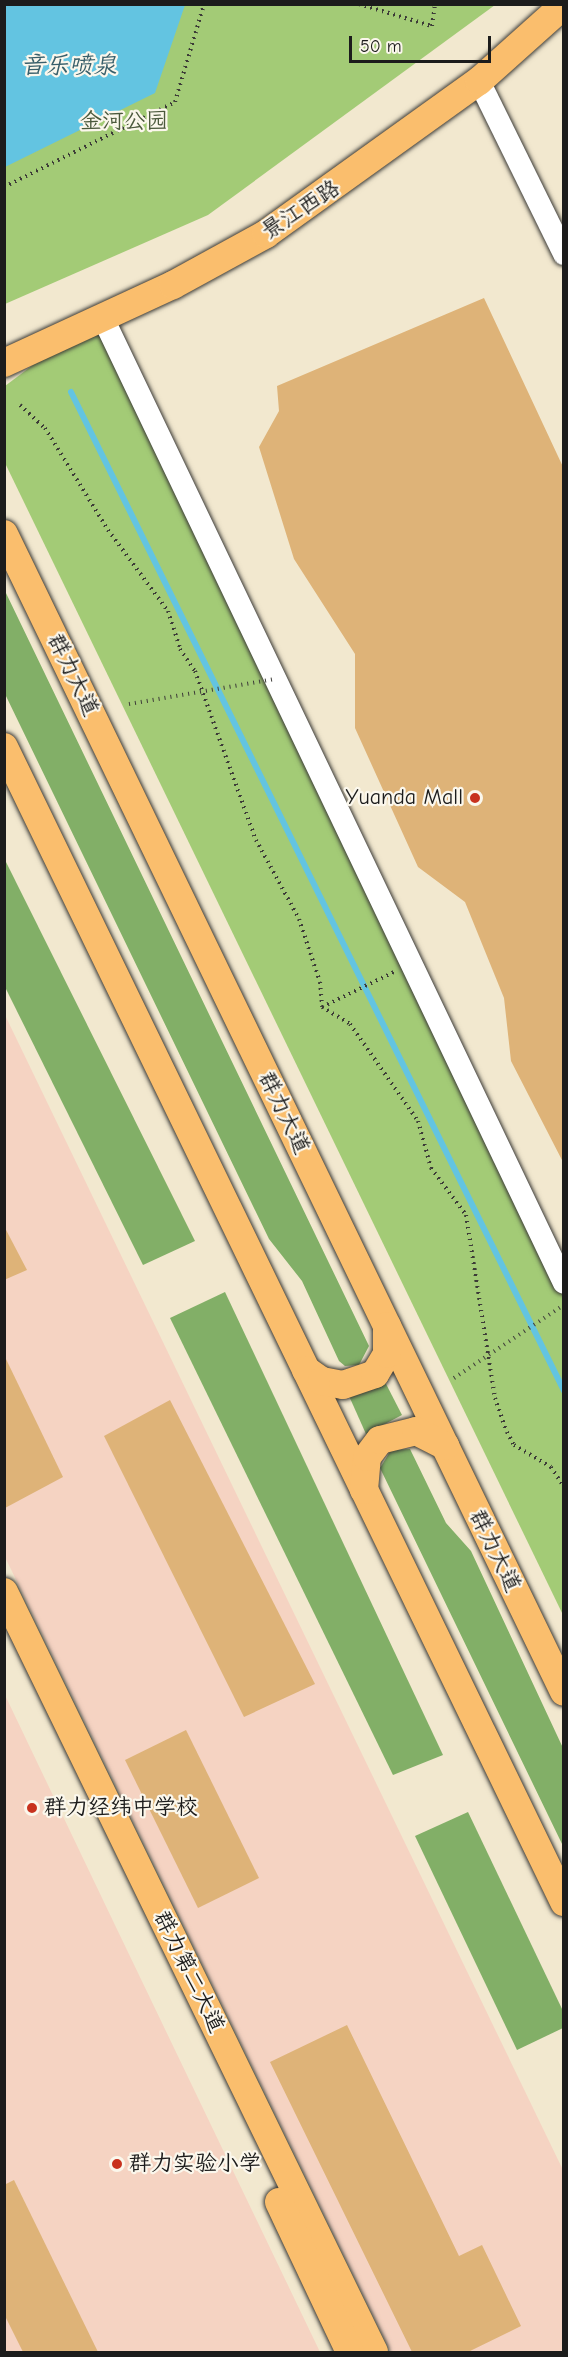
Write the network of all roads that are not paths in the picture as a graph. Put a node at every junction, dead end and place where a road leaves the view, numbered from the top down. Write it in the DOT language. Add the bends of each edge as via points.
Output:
graph roads {
  1 [pos="564,4"];
  2 [pos="479,81"];
  3 [pos="564,254"];
  4 [pos="103,318"];
  5 [pos="4,363"];
  6 [pos="4,534"];
  7 [pos="4,747"];
  8 [pos="564,1282"];
  9 [pos="387,1326"];
  10 [pos="306,1370"];
  11 [pos="445,1446"];
  12 [pos="364,1490"];
  13 [pos="4,1592"];
  14 [pos="4,1619"];
  15 [pos="564,1692"];
  16 [pos="564,1902"];
  17 [pos="350,2352"];
  18 [pos="374,2352"];
  1 -- 2 [label="main road, 景江西路"];
  2 -- 3 [label="street"];
  2 -- 4 [label="main road, 景江西路" via="266,234"];
  4 -- 5 [label="main road, 景江西路"];
  4 -- 8 [label="street"];
  6 -- 9 [label="main road, 群力大道"];
  7 -- 10 [label="main road"];
  9 -- 10 [label="main road" via="387,1354 375,1374 343,1385"];
  9 -- 11 [label="main road, 群力大道"];
  10 -- 12 [label="main road"];
  11 -- 12 [label="main road" via="416,1431 380,1440 368,1457"];
  11 -- 15 [label="main road, 群力大道"];
  12 -- 16 [label="main road"];
  13 -- 18 [label="main road, 群力第二大道"];
  14 -- 17 [label="main road, 群力第二大道"];
}
